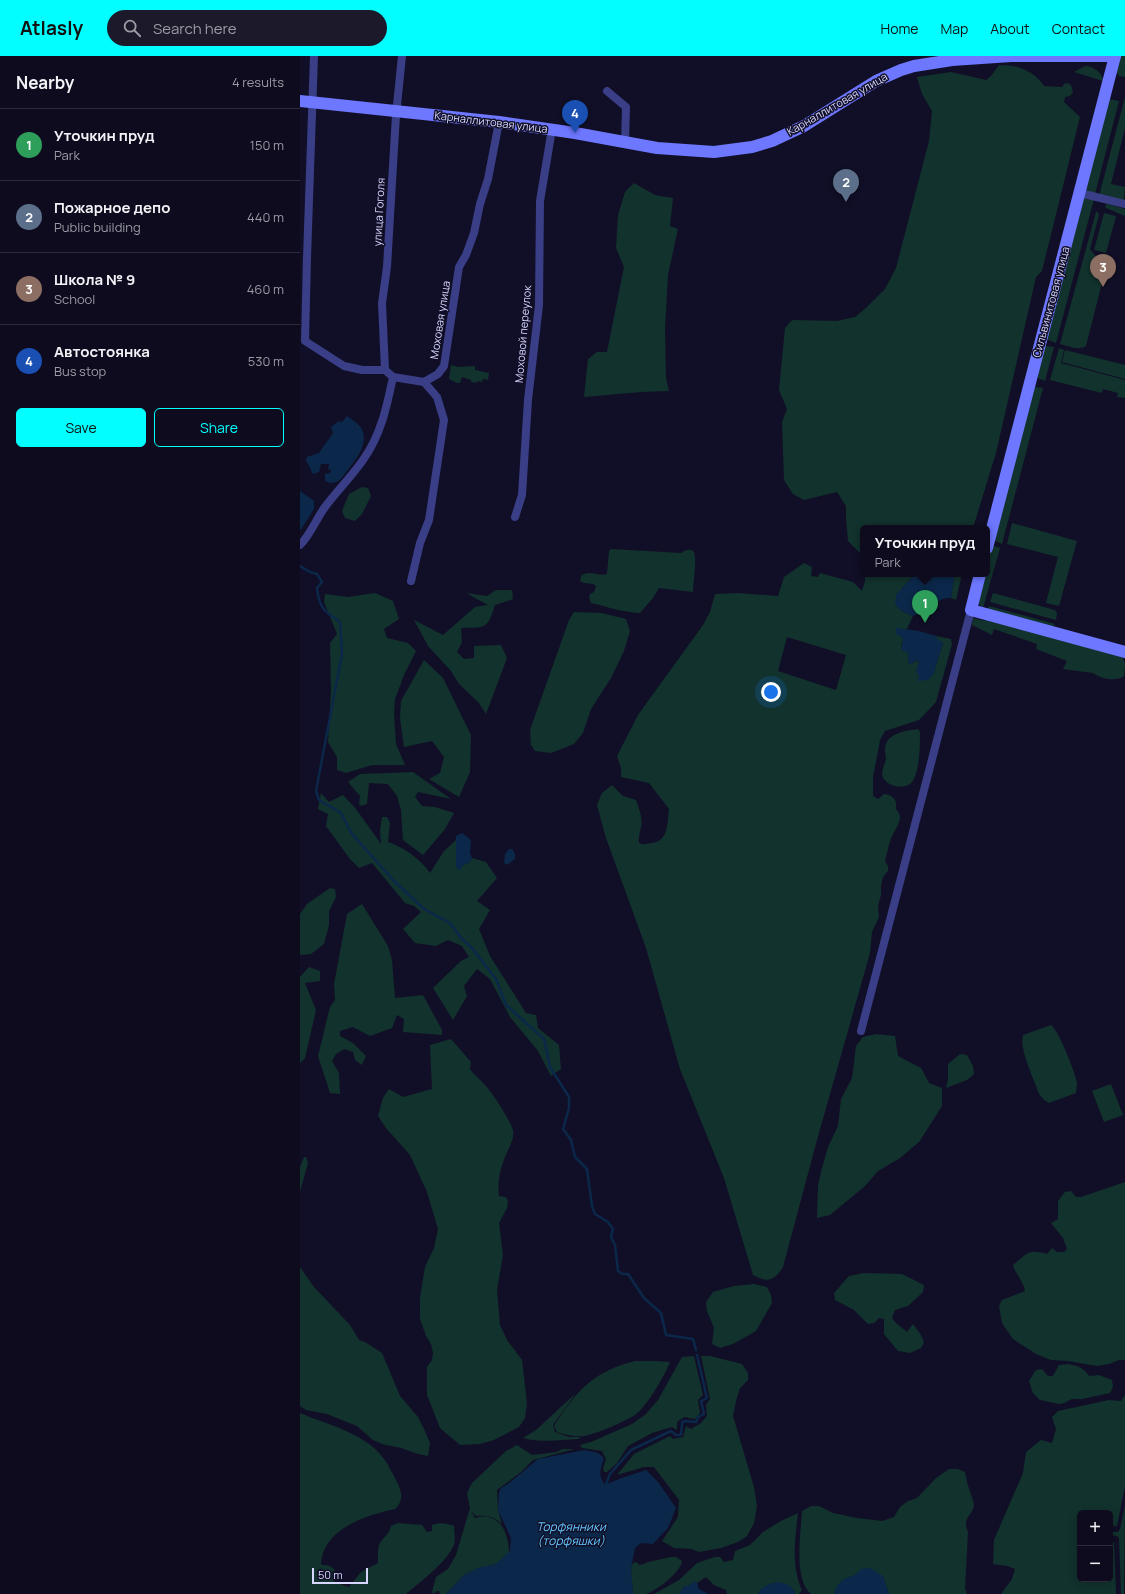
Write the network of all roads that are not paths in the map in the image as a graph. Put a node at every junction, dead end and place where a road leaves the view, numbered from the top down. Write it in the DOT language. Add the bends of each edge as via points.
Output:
graph roads {
  1 [pos="314,56"];
  2 [pos="402,56"];
  3 [pos="1115,56"];
  4 [pos="607,92"];
  5 [pos="306,102"];
  6 [pos="396,111"];
  7 [pos="499,122"];
  8 [pos="552,129"];
  9 [pos="625,143"];
  10 [pos="1080,193"];
  11 [pos="1125,204"];
  12 [pos="302,342"];
  13 [pos="385,370"];
  14 [pos="394,377"];
  15 [pos="424,382"];
  16 [pos="515,517"];
  17 [pos="990,537"];
  18 [pos="300,545"];
  19 [pos="979,577"];
  20 [pos="411,581"];
  21 [pos="971,610"];
  22 [pos="1125,652"];
  23 [pos="861,1031"];
  1 -- 5 [label="street"];
  2 -- 6 [label="street, улица Гоголя"];
  3 -- 9 [label="street, Карналлитовая улица" via="1011,56 914,66 887,75 804,126 752,148 697,152"];
  3 -- 10 [label="street, Сильвинитовая улица"];
  4 -- 9 [label="street" via="626,107"];
  5 -- 6 [label="street, Карналлитовая улица"];
  5 -- 12 [label="street"];
  6 -- 7 [label="street, Карналлитовая улица"];
  6 -- 13 [label="street, улица Гоголя" via="387,267 382,303"];
  7 -- 8 [label="street, Карналлитовая улица"];
  7 -- 15 [label="street, Моховая улица" via="474,233 459,267 444,366 438,374"];
  8 -- 9 [label="street, Карналлитовая улица"];
  8 -- 16 [label="street, Моховой переулок" via="540,201 539,305 528,400 522,495"];
  10 -- 11 [label="street"];
  10 -- 17 [label="street, Сильвинитовая улица"];
  12 -- 13 [label="street" via="344,366 362,370"];
  13 -- 14 [label="street"];
  14 -- 15 [label="street"];
  14 -- 18 [label="street" via="383,422 371,448"];
  15 -- 20 [label="street" via="437,397 444,420 429,520 420,543"];
  19 -- 21 [label="street"];
  21 -- 22 [label="street"];
  21 -- 23 [label="street"];
}
